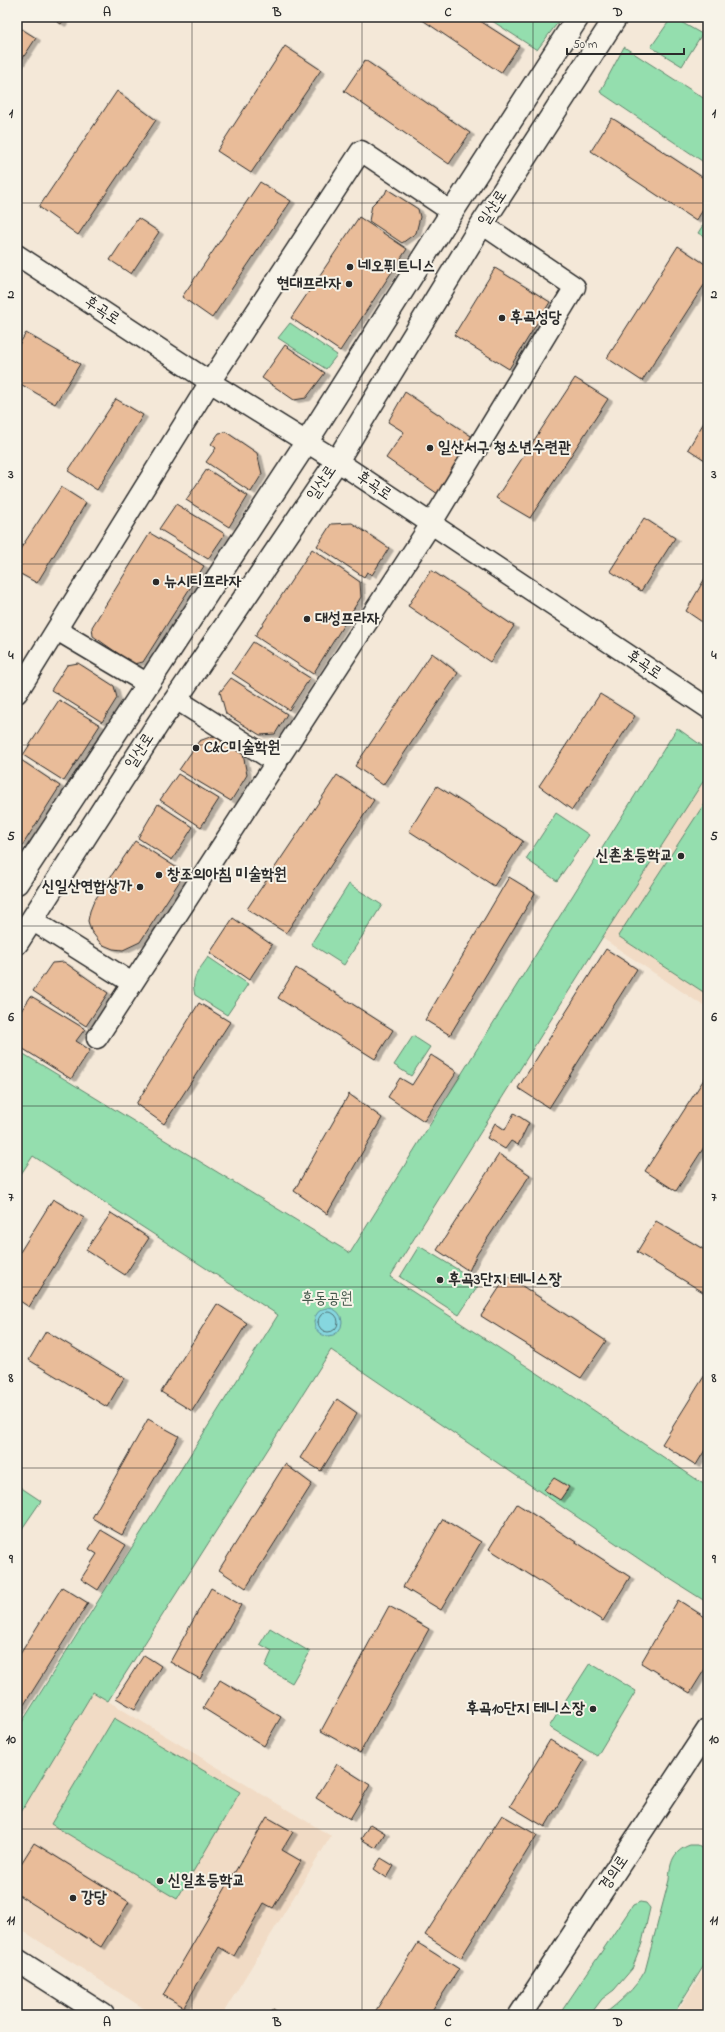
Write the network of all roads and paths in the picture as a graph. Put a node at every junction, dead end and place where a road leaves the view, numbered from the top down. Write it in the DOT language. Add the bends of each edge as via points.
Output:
graph roads {
  1 [pos="578,17"];
  2 [pos="616,17"];
  3 [pos="452,212"];
  4 [pos="482,224"];
  5 [pos="17,255"];
  6 [pos="210,382"];
  7 [pos="306,443"];
  8 [pos="337,461"];
  9 [pos="431,524"];
  10 [pos="57,630"];
  11 [pos="148,684"];
  12 [pos="17,693"];
  13 [pos="176,699"];
  14 [pos="708,708"];
  15 [pos="277,763"];
  16 [pos="17,883"];
  17 [pos="32,920"];
  18 [pos="17,943"];
  19 [pos="132,983"];
  20 [pos="97,1038"];
  21 [pos="708,1730"];
  22 [pos="708,1746"];
  23 [pos="17,1960"];
  24 [pos="103,2015"];
  25 [pos="520,2015"];
  26 [pos="533,2015"];
  1 -- 3 [label="main road, 일산로"];
  2 -- 4 [label="main road, 일산로"];
  3 -- 6 [label="street" via="361,151"];
  3 -- 7 [label="main road, 일산로"];
  4 -- 8 [label="main road, 일산로"];
  4 -- 9 [label="street" via="575,286"];
  5 -- 6 [label="street, 후곡로"];
  6 -- 7 [label="street, 후곡로"];
  6 -- 10 [label="street"];
  7 -- 8 [label="street, 후곡로"];
  7 -- 11 [label="main road, 일산로"];
  8 -- 9 [label="street, 후곡로"];
  8 -- 13 [label="main road, 일산로"];
  9 -- 14 [label="street, 후곡로"];
  9 -- 15 [label="street"];
  10 -- 11 [label="street"];
  10 -- 12 [label="street"];
  11 -- 16 [label="main road, 일산로"];
  13 -- 15 [label="street"];
  13 -- 17 [label="main road, 일산로"];
  15 -- 19 [label="street"];
  17 -- 18 [label="main road, 일산로"];
  17 -- 19 [label="street"];
  19 -- 20 [label="street"];
  21 -- 25 [label="main road, 경의로"];
  22 -- 26 [label="main road, 경의로"];
  23 -- 24 [label="main road"];
}
